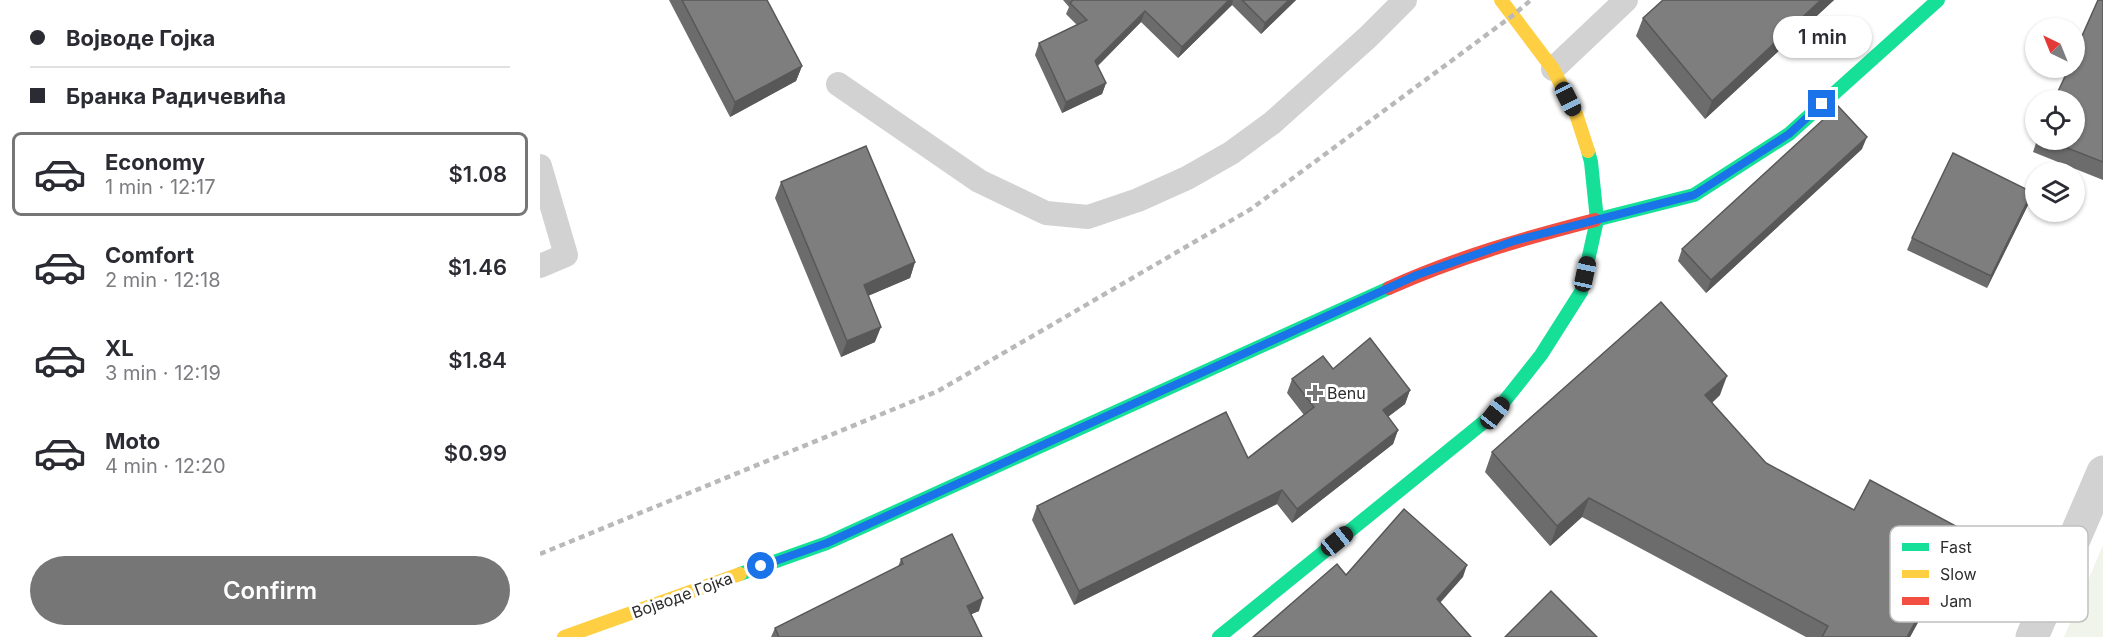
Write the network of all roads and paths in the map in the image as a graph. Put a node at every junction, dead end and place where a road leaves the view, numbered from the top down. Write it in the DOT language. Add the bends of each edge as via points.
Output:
graph roads {
  1 [pos="1405,0"];
  2 [pos="1501,0"];
  3 [pos="1626,0"];
  4 [pos="1938,0"];
  5 [pos="1553,69"];
  6 [pos="838,84"];
  7 [pos="540,166"];
  8 [pos="1597,220"];
  9 [pos="540,266"];
  10 [pos="2103,471"];
  11 [pos="2079,526"];
  12 [pos="2038,622"];
  13 [pos="1230,634"];
  14 [pos="564,637"];
  15 [pos="2032,637"];
  1 -- 6 [label="lane" via="1272,123 1231,153 1138,200 1088,217 1046,213 979,181"];
  2 -- 5 [label="street"];
  3 -- 5 [label="lane"];
  4 -- 8 [label="street, Војводе Гојка" via="1789,134 1694,195"];
  5 -- 8 [label="street" via="1576,114 1592,162"];
  7 -- 9 [label="lane" via="566,255"];
  8 -- 13 [label="street" via="1581,292 1541,355 1495,413"];
  8 -- 14 [label="street, Војводе Гојка" via="1514,241 1417,275 827,543"];
  10 -- 11 [label="street"];
  12 -- 15 [label="street"];
}
